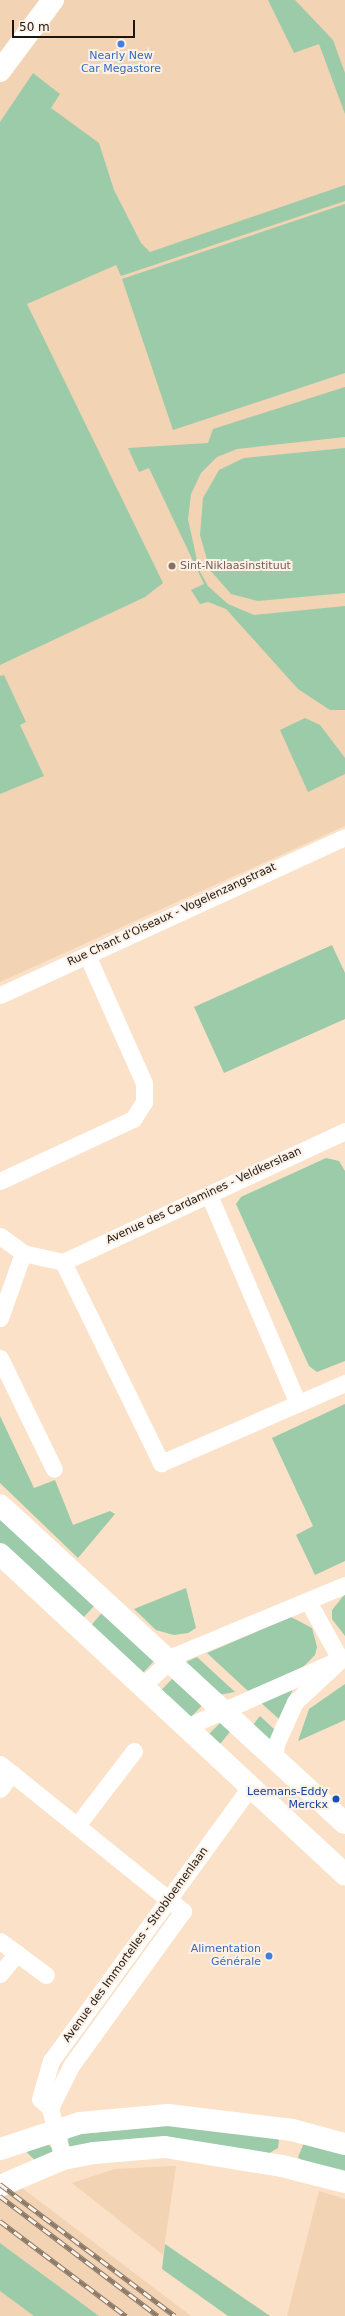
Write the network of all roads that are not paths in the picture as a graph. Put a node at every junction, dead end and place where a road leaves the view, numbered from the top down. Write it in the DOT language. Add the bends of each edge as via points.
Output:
graph roads {
  1 [pos="53,0"];
  2 [pos="0,71"];
  3 [pos="345,837"];
  4 [pos="87,955"];
  5 [pos="0,995"];
  6 [pos="345,1132"];
  7 [pos="0,1181"];
  8 [pos="208,1195"];
  9 [pos="0,1236"];
  10 [pos="23,1253"];
  11 [pos="63,1262"];
  12 [pos="0,1318"];
  13 [pos="0,1358"];
  14 [pos="345,1383"];
  15 [pos="298,1404"];
  16 [pos="54,1469"];
  17 [pos="0,1505"];
  18 [pos="2,1559"];
  19 [pos="345,1585"];
  20 [pos="308,1601"];
  21 [pos="342,1658"];
  22 [pos="167,1662"];
  23 [pos="142,1686"];
  24 [pos="219,1710"];
  25 [pos="186,1727"];
  26 [pos="134,1751"];
  27 [pos="274,1760"];
  28 [pos="6,1769"];
  29 [pos="251,1786"];
  30 [pos="0,1789"];
  31 [pos="345,1823"];
  32 [pos="78,1824"];
  33 [pos="345,1875"];
  34 [pos="168,1901"];
  35 [pos="0,1941"];
  36 [pos="17,1953"];
  37 [pos="0,1974"];
  38 [pos="46,1975"];
  39 [pos="50,2108"];
  40 [pos="54,2130"];
  41 [pos="345,2144"];
  42 [pos="8,2146"];
  43 [pos="63,2159"];
  44 [pos="345,2182"];
  45 [pos="0,2186"];
  1 -- 2 [label="street"];
  3 -- 4 [label="street, Rue Chant d'Oiseaux - Vogelenzangstraat"];
  4 -- 5 [label="street, Rue Chant d'Oiseaux - Vogelenzangstraat"];
  4 -- 7 [label="street" via="144,1083 144,1102 133,1119"];
  6 -- 8 [label="street, Avenue des Cardamines - Veldkerslaan"];
  8 -- 11 [label="street, Avenue des Cardamines - Veldkerslaan"];
  8 -- 15 [label="street"];
  9 -- 10 [label="street"];
  10 -- 11 [label="street"];
  10 -- 12 [label="street"];
  11 -- 15 [label="street" via="161,1463"];
  13 -- 16 [label="street"];
  14 -- 15 [label="street"];
  17 -- 22 [label="street"];
  18 -- 23 [label="street"];
  19 -- 20 [label="street"];
  20 -- 21 [label="street"];
  20 -- 22 [label="street" via="176,1655"];
  21 -- 24 [label="street"];
  21 -- 27 [label="street" via="295,1702 276,1744"];
  22 -- 23 [label="street"];
  22 -- 24 [label="street"];
  23 -- 25 [label="street"];
  24 -- 25 [label="street"];
  24 -- 27 [label="street"];
  25 -- 29 [label="street"];
  26 -- 32 [label="street"];
  27 -- 31 [label="street"];
  28 -- 30 [label="street"];
  28 -- 32 [label="street"];
  29 -- 33 [label="street"];
  29 -- 34 [label="street, Avenue des Immortelles - Strobloemenlaan"];
  32 -- 34 [label="street"];
  34 -- 39 [label="street, Avenue des Immortelles - Strobloemenlaan" via="52,2061 40,2099"];
  34 -- 39 [label="street, Avenue des Immortelles - Strobloemenlaan" via="183,1911 71,2066"];
  35 -- 36 [label="street"];
  36 -- 37 [label="street"];
  36 -- 38 [label="street"];
  39 -- 40 [label="street, Avenue des Immortelles - Strobloemenlaan"];
  40 -- 41 [label="street" via="87,2122 168,2115 292,2130"];
  40 -- 42 [label="street"];
  40 -- 43 [label="street, Avenue des Immortelles - Strobloemenlaan"];
  43 -- 44 [label="street" via="94,2153 165,2147 282,2166"];
  43 -- 45 [label="street"];
}
